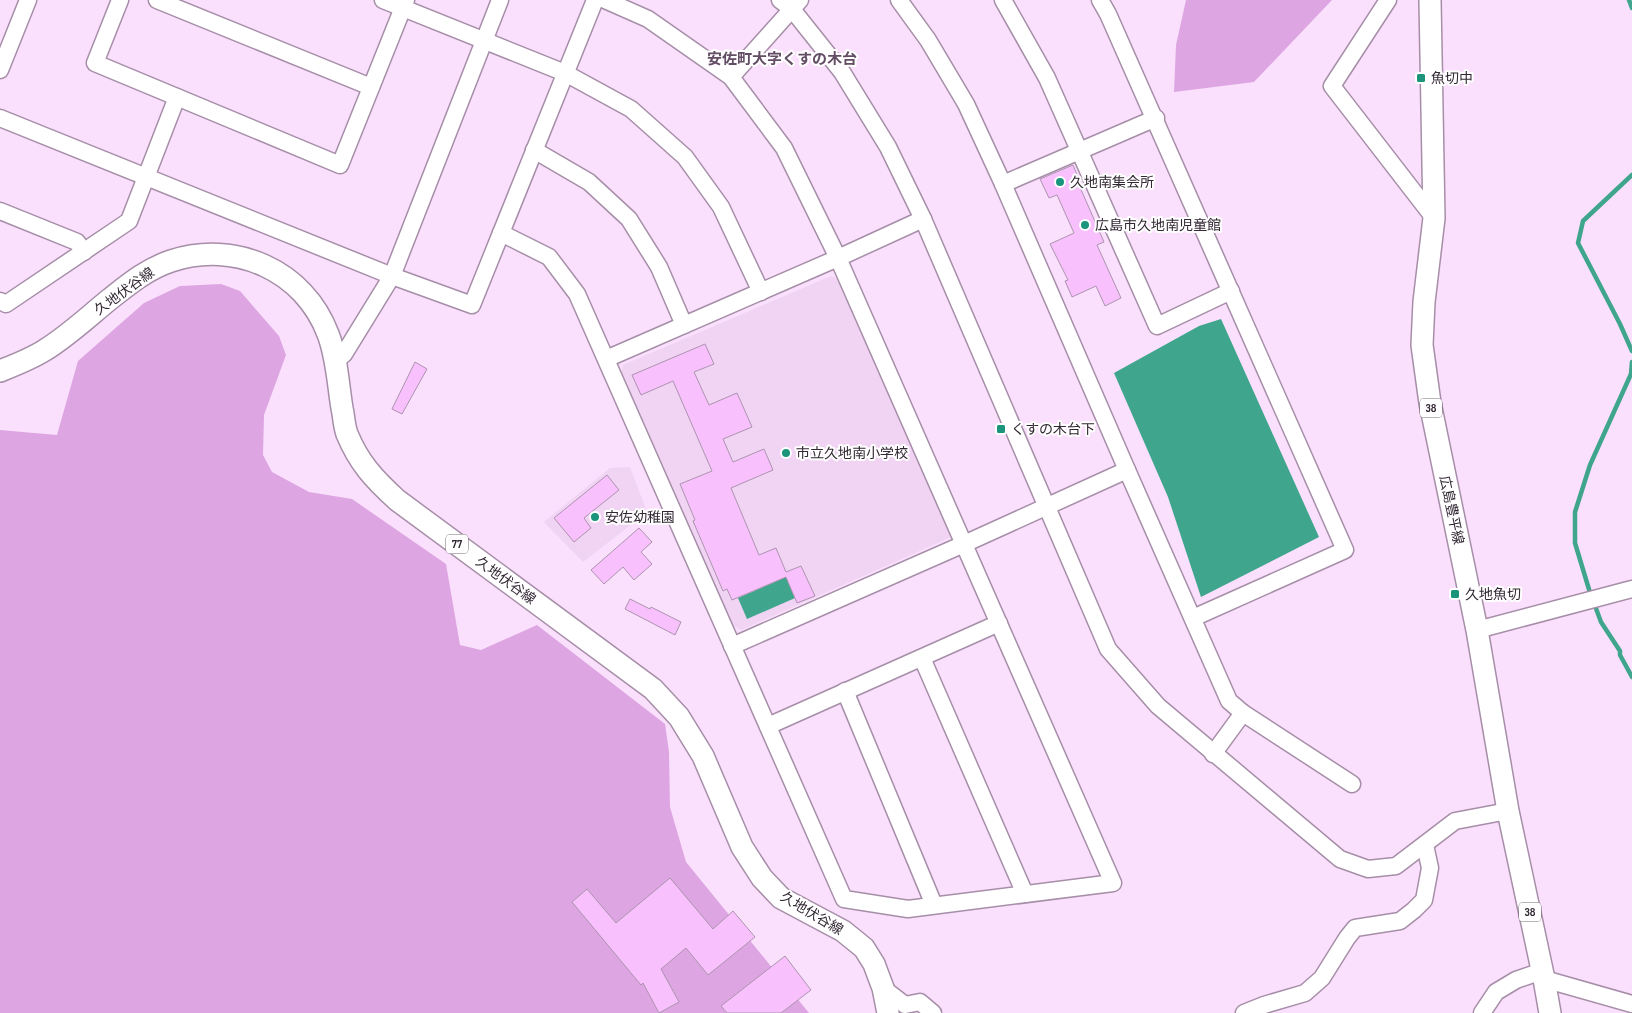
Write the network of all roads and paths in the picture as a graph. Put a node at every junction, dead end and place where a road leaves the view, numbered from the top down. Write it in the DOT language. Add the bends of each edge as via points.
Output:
graph roads {
  1 [pos="28,0"];
  2 [pos="120,0"];
  3 [pos="158,0"];
  4 [pos="383,0"];
  5 [pos="500,0"];
  6 [pos="594,0"];
  7 [pos="605,0"];
  8 [pos="899,0"];
  9 [pos="1003,0"];
  10 [pos="1100,0"];
  11 [pos="1388,0"];
  12 [pos="1430,0"];
  13 [pos="790,3"];
  14 [pos="405,4"];
  15 [pos="484,40"];
  16 [pos="0,70"];
  17 [pos="565,73"];
  18 [pos="731,77"];
  19 [pos="372,87"];
  20 [pos="177,97"];
  21 [pos="0,118"];
  22 [pos="1156,118"];
  23 [pos="534,150"];
  24 [pos="1079,151"];
  25 [pos="147,177"];
  26 [pos="1003,184"];
  27 [pos="0,211"];
  28 [pos="1434,218"];
  29 [pos="923,220"];
  30 [pos="501,233"];
  31 [pos="84,252"];
  32 [pos="838,258"];
  33 [pos="392,276"];
  34 [pos="1232,291"];
  35 [pos="761,292"];
  36 [pos="0,302"];
  37 [pos="684,325"];
  38 [pos="606,359"];
  39 [pos="335,362"];
  40 [pos="0,371"];
  41 [pos="1127,470"];
  42 [pos="1046,507"];
  43 [pos="964,544"];
  44 [pos="1632,589"];
  45 [pos="1193,618"];
  46 [pos="999,623"];
  47 [pos="1477,630"];
  48 [pos="732,646"];
  49 [pos="922,658"];
  50 [pos="845,691"];
  51 [pos="1243,713"];
  52 [pos="768,726"];
  53 [pos="1213,754"];
  54 [pos="1352,784"];
  55 [pos="1508,810"];
  56 [pos="1425,845"];
  57 [pos="1025,894"];
  58 [pos="934,906"];
  59 [pos="1543,975"];
  60 [pos="882,988"];
  61 [pos="1632,1004"];
  62 [pos="888,1013"];
  63 [pos="933,1013"];
  64 [pos="1244,1013"];
  65 [pos="1482,1013"];
  66 [pos="1550,1013"];
  1 -- 16 [label="street"];
  2 -- 20 [label="street" via="95,63"];
  3 -- 19 [label="street"];
  4 -- 14 [label="street"];
  5 -- 15 [label="street"];
  6 -- 17 [label="street"];
  7 -- 18 [label="street" via="648,19"];
  8 -- 26 [label="street" via="928,40 966,104"];
  9 -- 24 [label="street" via="1048,78"];
  10 -- 22 [label="street"];
  11 -- 28 [label="street" via="1332,86"];
  12 -- 28 [label="main road, 広島豊平線 / 38"];
  13 -- 18 [label="street"];
  13 -- 29 [label="street" via="842,72 888,147"];
  14 -- 15 [label="street"];
  14 -- 19 [label="street"];
  15 -- 17 [label="street"];
  15 -- 33 [label="street"];
  17 -- 23 [label="street"];
  17 -- 35 [label="street" via="631,109 685,157 721,207"];
  18 -- 32 [label="street" via="784,148"];
  19 -- 20 [label="street" via="340,166"];
  20 -- 25 [label="street"];
  21 -- 25 [label="street"];
  22 -- 24 [label="street"];
  22 -- 34 [label="street"];
  23 -- 30 [label="street"];
  23 -- 37 [label="street" via="589,182 629,220 659,268"];
  24 -- 26 [label="street"];
  24 -- 34 [label="street" via="1157,326"];
  25 -- 31 [label="street" via="130,222"];
  25 -- 33 [label="street"];
  26 -- 41 [label="street"];
  27 -- 31 [label="street" via="77,242"];
  28 -- 47 [label="main road, 広島豊平線 / 38" via="1422,345 1430,403"];
  29 -- 32 [label="street"];
  29 -- 42 [label="street"];
  30 -- 33 [label="street" via="472,305"];
  30 -- 38 [label="street" via="549,257 577,294"];
  31 -- 36 [label="street" via="6,304"];
  32 -- 35 [label="street"];
  32 -- 43 [label="street"];
  33 -- 39 [label="street" via="344,354"];
  34 -- 45 [label="street" via="1345,550"];
  35 -- 37 [label="street"];
  37 -- 38 [label="street"];
  38 -- 48 [label="street"];
  39 -- 40 [label="main road, 久地伏谷線 / 77" via="329,335 316,308 291,282 263,263 226,254 193,255 147,271 46,350"];
  39 -- 60 [label="main road, 久地伏谷線 / 77" via="346,432 358,459 375,480 396,500 652,689 679,717 703,756 742,847 762,878 781,898 843,931 864,948 874,964"];
  41 -- 42 [label="street"];
  41 -- 45 [label="street"];
  42 -- 43 [label="street"];
  42 -- 53 [label="street" via="1108,649 1158,706"];
  43 -- 46 [label="street"];
  43 -- 48 [label="street"];
  44 -- 47 [label="street"];
  45 -- 51 [label="street" via="1229,700"];
  46 -- 49 [label="street"];
  46 -- 57 [label="street" via="1113,883"];
  47 -- 55 [label="main road, 広島豊平線 / 38"];
  48 -- 52 [label="street"];
  49 -- 50 [label="street"];
  49 -- 57 [label="street"];
  50 -- 52 [label="street"];
  50 -- 58 [label="street"];
  51 -- 53 [label="street"];
  51 -- 54 [label="street"];
  52 -- 58 [label="street" via="844,899 908,909"];
  53 -- 56 [label="street" via="1340,860 1368,869 1396,866"];
  55 -- 56 [label="street" via="1455,822"];
  55 -- 59 [label="main road, 広島豊平線 / 38"];
  56 -- 64 [label="street" via="1430,868 1424,900 1414,910 1400,920 1356,928 1322,978 1305,993"];
  57 -- 58 [label="street"];
  59 -- 61 [label="street"];
  59 -- 65 [label="street" via="1516,980 1496,992"];
  59 -- 66 [label="main road, 広島豊平線 / 38"];
  60 -- 62 [label="main road, 久地伏谷線 / 77"];
  60 -- 63 [label="street" via="905,1004 920,1002"];
}
